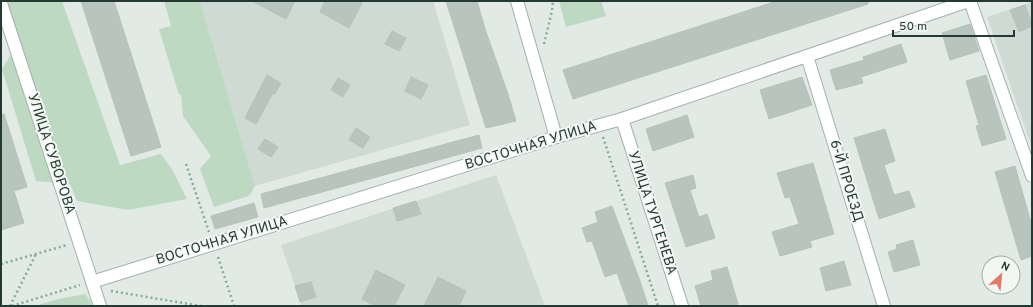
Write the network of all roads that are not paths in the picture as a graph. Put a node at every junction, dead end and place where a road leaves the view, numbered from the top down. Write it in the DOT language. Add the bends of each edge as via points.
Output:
graph roads {
  1 [pos="517,1"];
  2 [pos="969,1"];
  3 [pos="1,3"];
  4 [pos="807,56"];
  5 [pos="622,119"];
  6 [pos="556,137"];
  7 [pos="1032,176"];
  8 [pos="92,282"];
  9 [pos="100,306"];
  10 [pos="682,306"];
  11 [pos="884,306"];
  1 -- 6 [label="street"];
  2 -- 4 [label="street, ВОСТОЧНАЯ УЛИЦА"];
  2 -- 7 [label="street"];
  3 -- 8 [label="street, УЛИЦА СУВОРОВА"];
  4 -- 5 [label="street, ВОСТОЧНАЯ УЛИЦА"];
  4 -- 11 [label="street, 6-Й ПРОЕЗД"];
  5 -- 6 [label="street, ВОСТОЧНАЯ УЛИЦА"];
  5 -- 10 [label="street, УЛИЦА ТУРГЕНЕВА"];
  6 -- 8 [label="street, ВОСТОЧНАЯ УЛИЦА"];
  8 -- 9 [label="street, УЛИЦА СУВОРОВА"];
}
